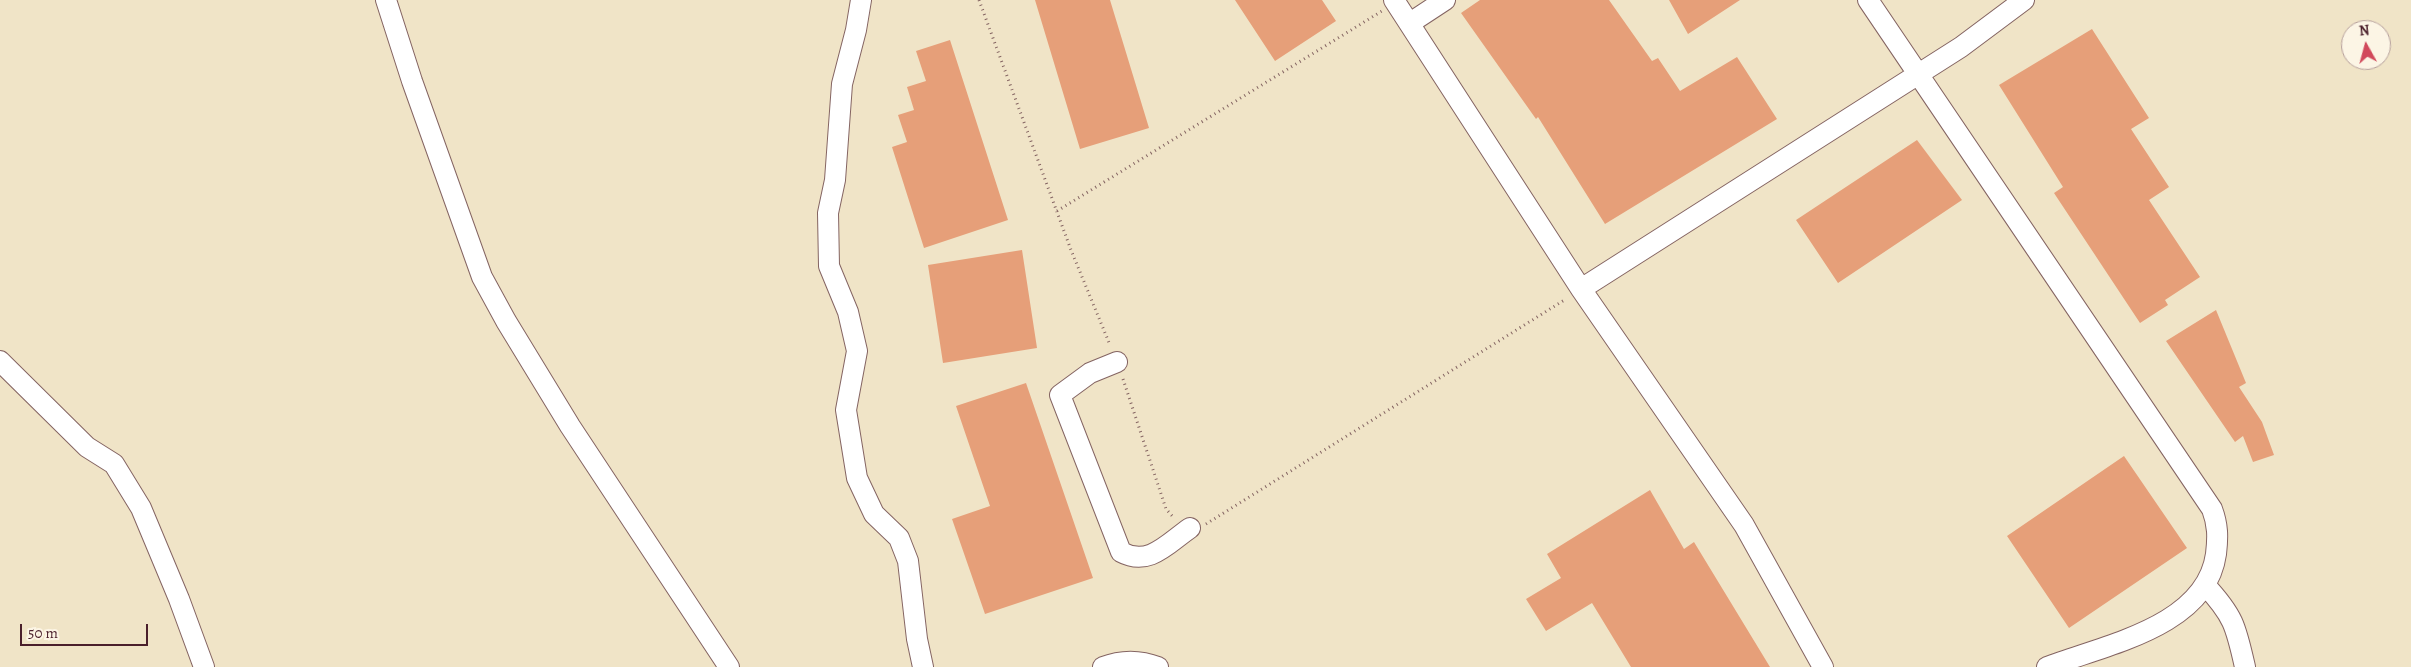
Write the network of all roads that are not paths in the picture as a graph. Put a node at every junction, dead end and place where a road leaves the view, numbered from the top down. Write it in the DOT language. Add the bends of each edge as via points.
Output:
graph roads {
  1 [pos="386,0"];
  2 [pos="860,0"];
  3 [pos="1446,0"];
  4 [pos="1868,0"];
  5 [pos="2024,0"];
  6 [pos="1395,1"];
  7 [pos="1410,23"];
  8 [pos="1918,75"];
  9 [pos="1581,289"];
  10 [pos="0,361"];
  11 [pos="1117,362"];
  12 [pos="1190,528"];
  13 [pos="2205,585"];
  14 [pos="204,667"];
  15 [pos="729,667"];
  16 [pos="923,667"];
  17 [pos="1103,667"];
  18 [pos="1158,667"];
  19 [pos="1823,667"];
  20 [pos="2047,667"];
  21 [pos="2245,667"];
  1 -- 15 [label="street" via="482,277 570,426"];
  2 -- 16 [label="street" via="842,84 836,180 828,213 828,266 848,312 857,351 846,410 858,478 874,514 899,538 908,561"];
  3 -- 7 [label="street"];
  4 -- 8 [label="street"];
  5 -- 8 [label="street"];
  6 -- 7 [label="street"];
  7 -- 9 [label="street"];
  8 -- 9 [label="street"];
  8 -- 13 [label="street" via="2212,509 2218,526 2217,547 2214,566"];
  9 -- 19 [label="street" via="1744,525"];
  10 -- 14 [label="street" via="87,447 114,464 141,508 180,599"];
  11 -- 12 [label="street" via="1090,373 1060,395 1122,552 1133,558 1147,558"];
  13 -- 20 [label="street" via="2195,598 2153,629"];
  13 -- 21 [label="street" via="2232,619"];
  17 -- 18 [label="street" via="1115,663 1146,662"];
}
